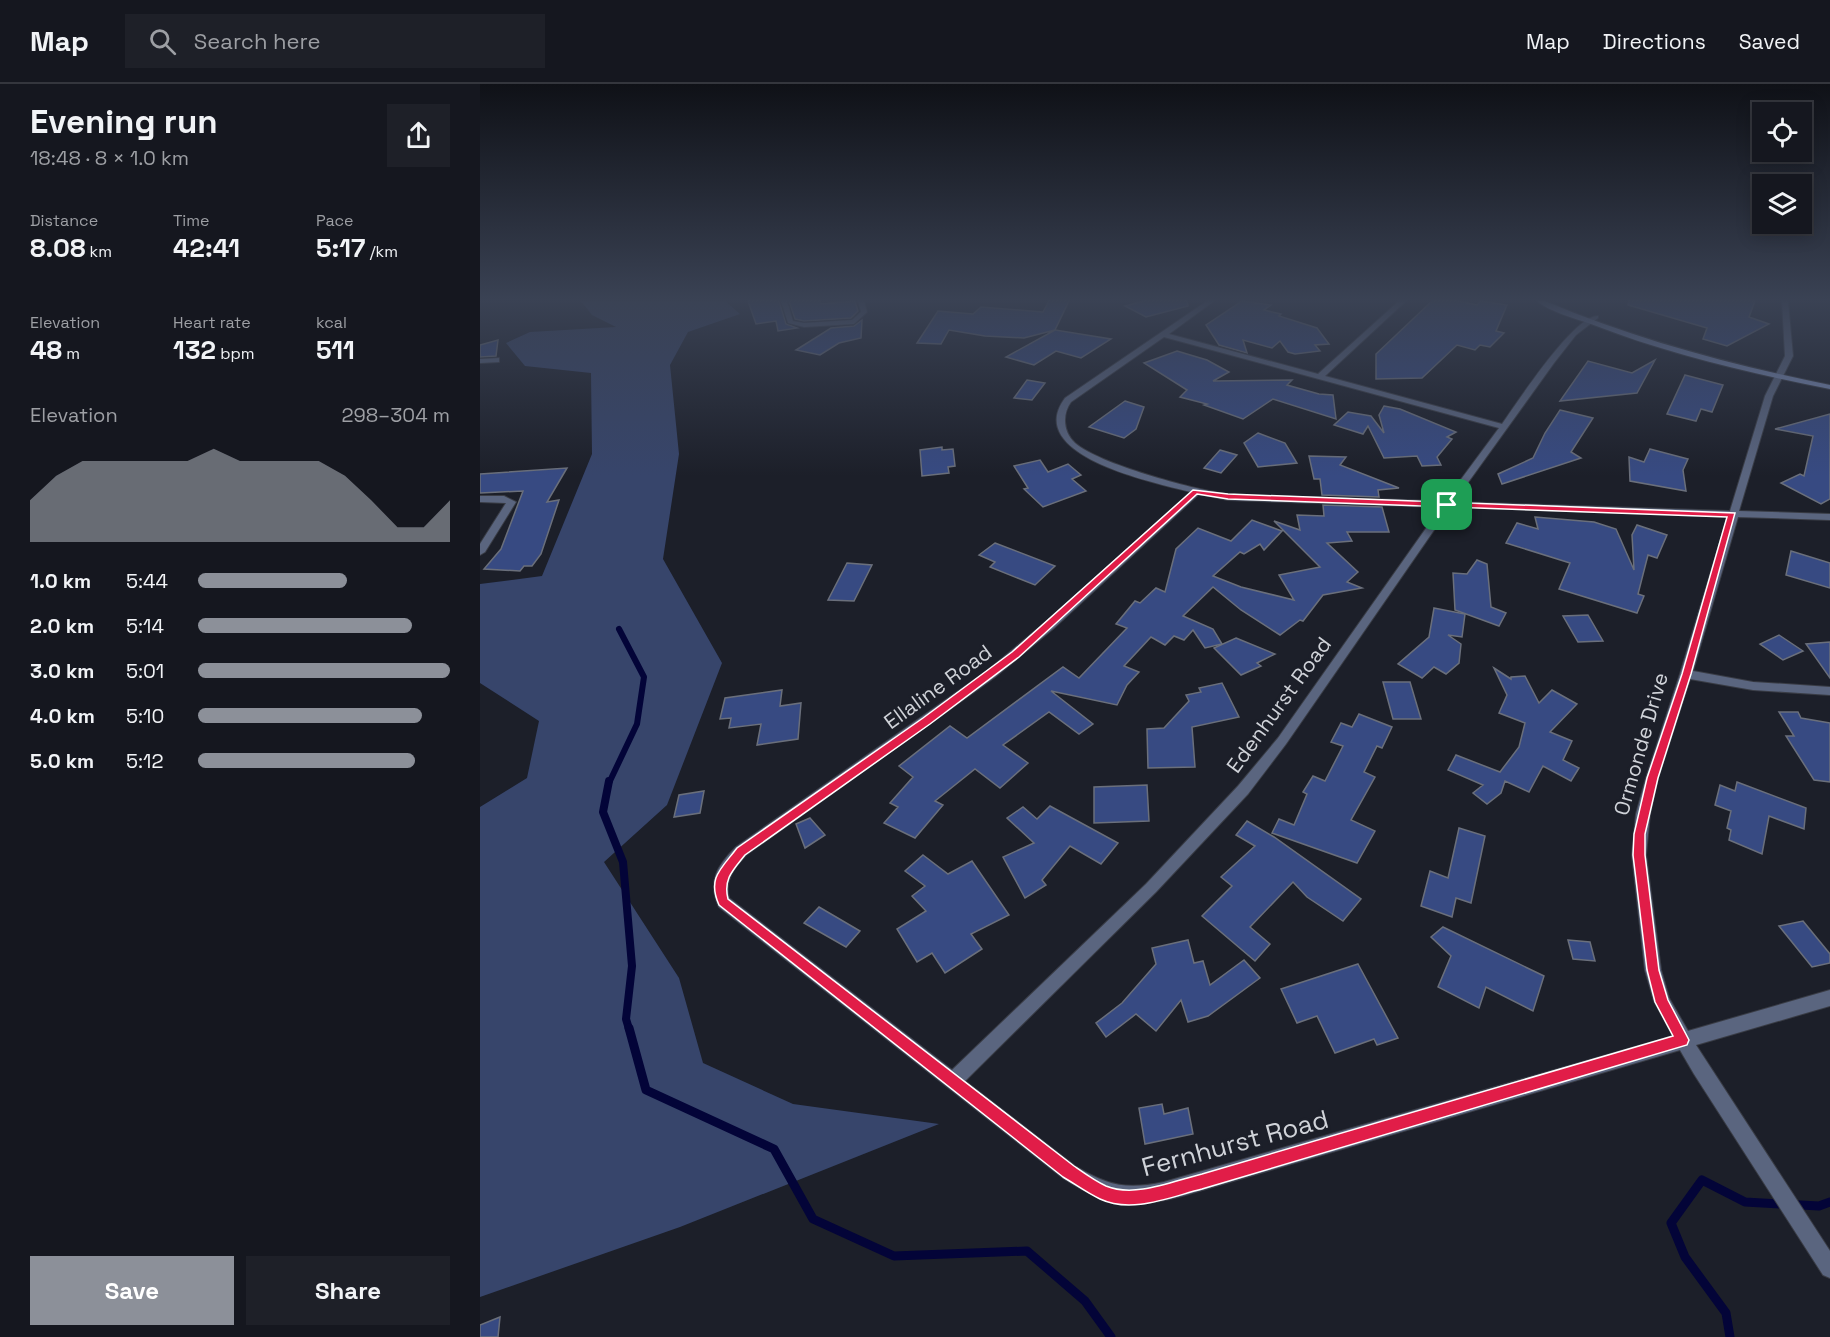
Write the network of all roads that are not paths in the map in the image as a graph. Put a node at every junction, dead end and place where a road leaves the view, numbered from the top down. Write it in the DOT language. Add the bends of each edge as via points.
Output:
graph roads {
  1 [pos="1126,359"];
  2 [pos="1258,359"];
  3 [pos="1338,359"];
  4 [pos="1552,359"];
  5 [pos="1732,359"];
  6 [pos="1742,359"];
  7 [pos="1787,359"];
  8 [pos="496,360"];
  9 [pos="480,361"];
  10 [pos="1780,373"];
  11 [pos="1320,376"];
  12 [pos="1830,380"];
  13 [pos="1830,387"];
  14 [pos="1505,428"];
  15 [pos="1196,492"];
  16 [pos="480,499"];
  17 [pos="1447,505"];
  18 [pos="1732,515"];
  19 [pos="1830,517"];
  20 [pos="480,552"];
  21 [pos="1686,674"];
  22 [pos="1830,691"];
  23 [pos="730,908"];
  24 [pos="1830,998"];
  25 [pos="1682,1040"];
  26 [pos="953,1081"];
  27 [pos="1829,1267"];
  1 -- 15 [label="street" via="1075,395 1061,410 1063,433 1079,450"];
  2 -- 11 [label="street"];
  3 -- 11 [label="street"];
  4 -- 14 [label="street, Edenhurst Road"];
  5 -- 10 [label="main road"];
  6 -- 10 [label="main road"];
  7 -- 10 [label="street, Ormonde Drive"];
  8 -- 9 [label="street"];
  10 -- 12 [label="main road"];
  10 -- 13 [label="main road"];
  10 -- 18 [label="street, Ormonde Drive" via="1769,396"];
  11 -- 14 [label="street"];
  14 -- 17 [label="street, Edenhurst Road"];
  15 -- 17 [label="street" via="1228,497"];
  15 -- 23 [label="street, Ellaline Road" via="1016,654 741,851 726,868 719,887 723,902"];
  16 -- 20 [label="street" via="511,502"];
  17 -- 18 [label="street"];
  17 -- 26 [label="street, Edenhurst Road" via="1244,790 1151,888"];
  18 -- 19 [label="street"];
  18 -- 21 [label="street, Ormonde Drive"];
  21 -- 22 [label="street" via="1753,686"];
  21 -- 25 [label="street, Ormonde Drive" via="1650,787 1639,855 1655,978 1662,1002"];
  23 -- 26 [label="street, Fernhurst Road"];
  24 -- 25 [label="street, Fernhurst Road"];
  25 -- 26 [label="street, Fernhurst Road" via="1142,1197 1103,1193 1086,1184"];
  25 -- 27 [label="street, Ormonde Drive"];
}
